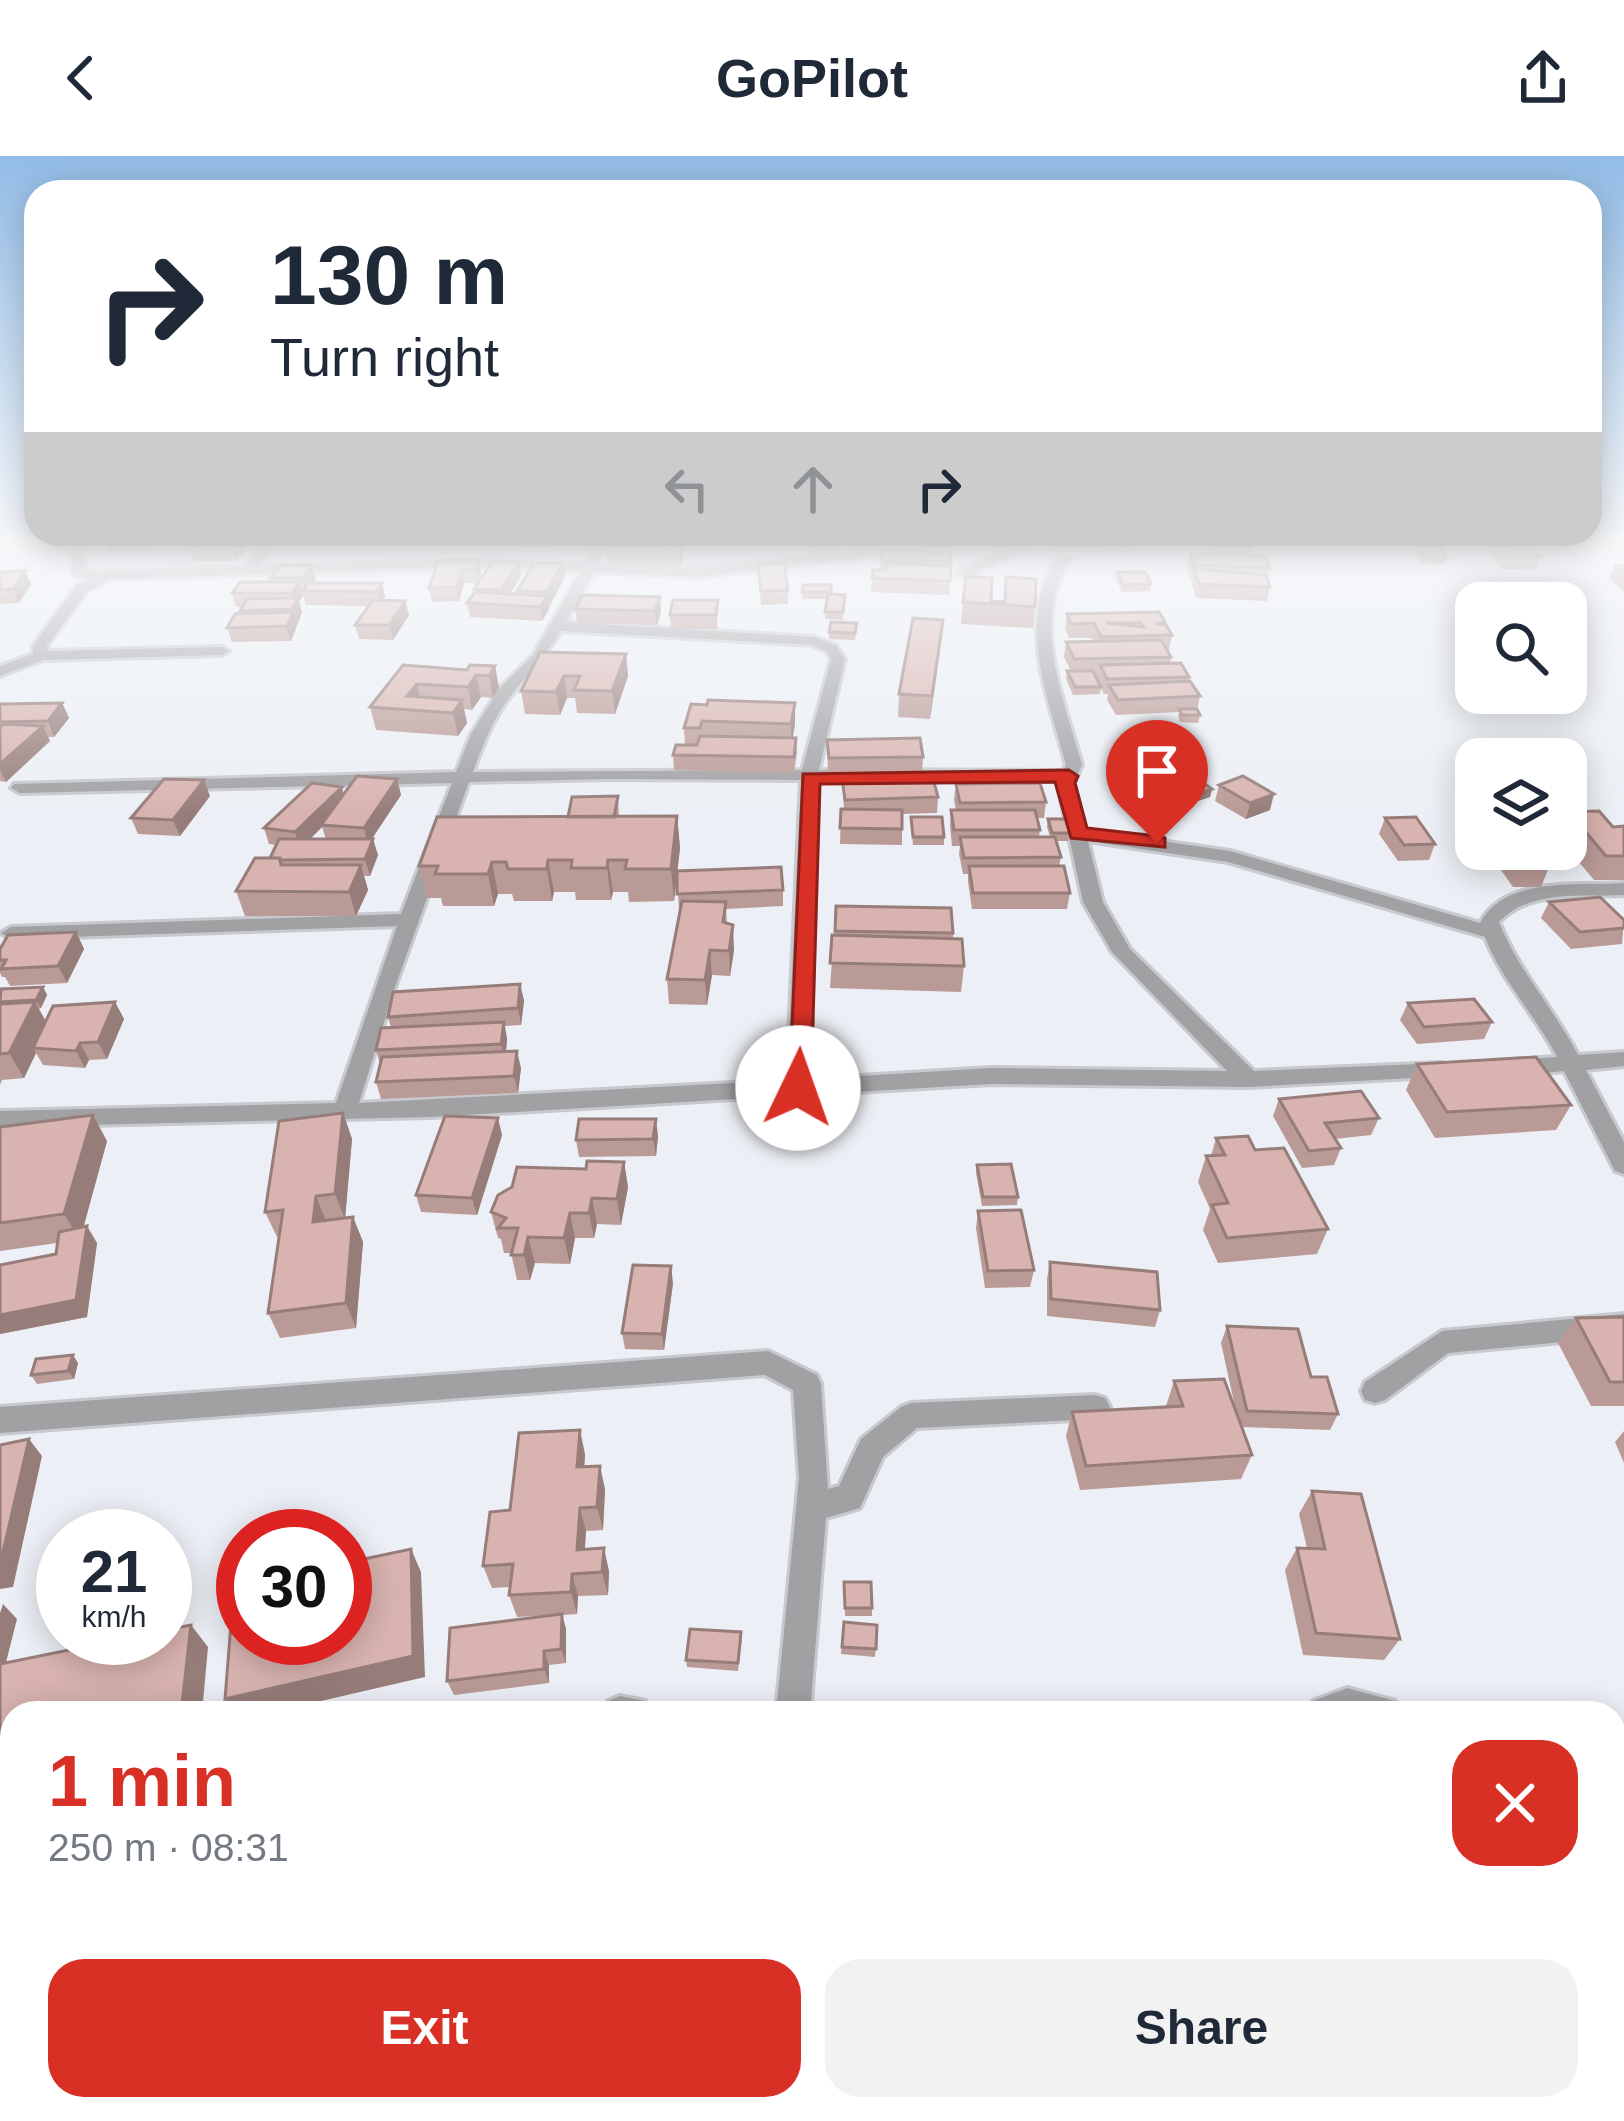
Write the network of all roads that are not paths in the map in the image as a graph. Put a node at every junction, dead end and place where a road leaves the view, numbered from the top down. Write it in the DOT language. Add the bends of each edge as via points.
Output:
graph roads {
  1 [pos="51,631"];
  2 [pos="552,631"];
  3 [pos="635,631"];
  4 [pos="1046,631"];
  5 [pos="222,652"];
  6 [pos="40,656"];
  7 [pos="0,671"];
  8 [pos="1069,776"];
  9 [pos="810,778"];
  10 [pos="459,779"];
  11 [pos="20,788"];
  12 [pos="1078,833"];
  13 [pos="1624,890"];
  14 [pos="410,920"];
  15 [pos="11,933"];
  16 [pos="1493,933"];
  17 [pos="1624,1059"];
  18 [pos="1570,1066"];
  19 [pos="1248,1079"];
  20 [pos="798,1088"];
  21 [pos="345,1111"];
  22 [pos="0,1119"];
  23 [pos="1624,1165"];
  24 [pos="1624,1325"];
  25 [pos="1375,1391"];
  26 [pos="1095,1407"];
  27 [pos="0,1420"];
  28 [pos="812,1507"];
  29 [pos="794,1701"];
  1 -- 6 [label="street"];
  2 -- 10 [label="street" via="479,734"];
  3 -- 9 [label="street" via="831,648 838,659"];
  4 -- 8 [label="street" via="1048,677 1074,765"];
  5 -- 6 [label="street"];
  6 -- 7 [label="street"];
  8 -- 9 [label="street"];
  8 -- 12 [label="street"];
  9 -- 10 [label="street"];
  9 -- 20 [label="street"];
  10 -- 11 [label="street"];
  10 -- 14 [label="street"];
  12 -- 16 [label="street" via="1244,860"];
  12 -- 19 [label="street" via="1093,902 1122,952"];
  13 -- 16 [label="street" via="1521,896 1500,904 1489,920"];
  14 -- 15 [label="street"];
  14 -- 21 [label="street"];
  16 -- 18 [label="street"];
  17 -- 18 [label="street"];
  18 -- 19 [label="street"];
  18 -- 23 [label="street"];
  19 -- 20 [label="street" via="992,1076"];
  20 -- 21 [label="street"];
  21 -- 22 [label="street"];
  24 -- 25 [label="street" via="1442,1342"];
  26 -- 28 [label="street" via="911,1416 872,1448 849,1498"];
  27 -- 28 [label="street" via="769,1364 807,1384"];
  28 -- 29 [label="street"];
}
